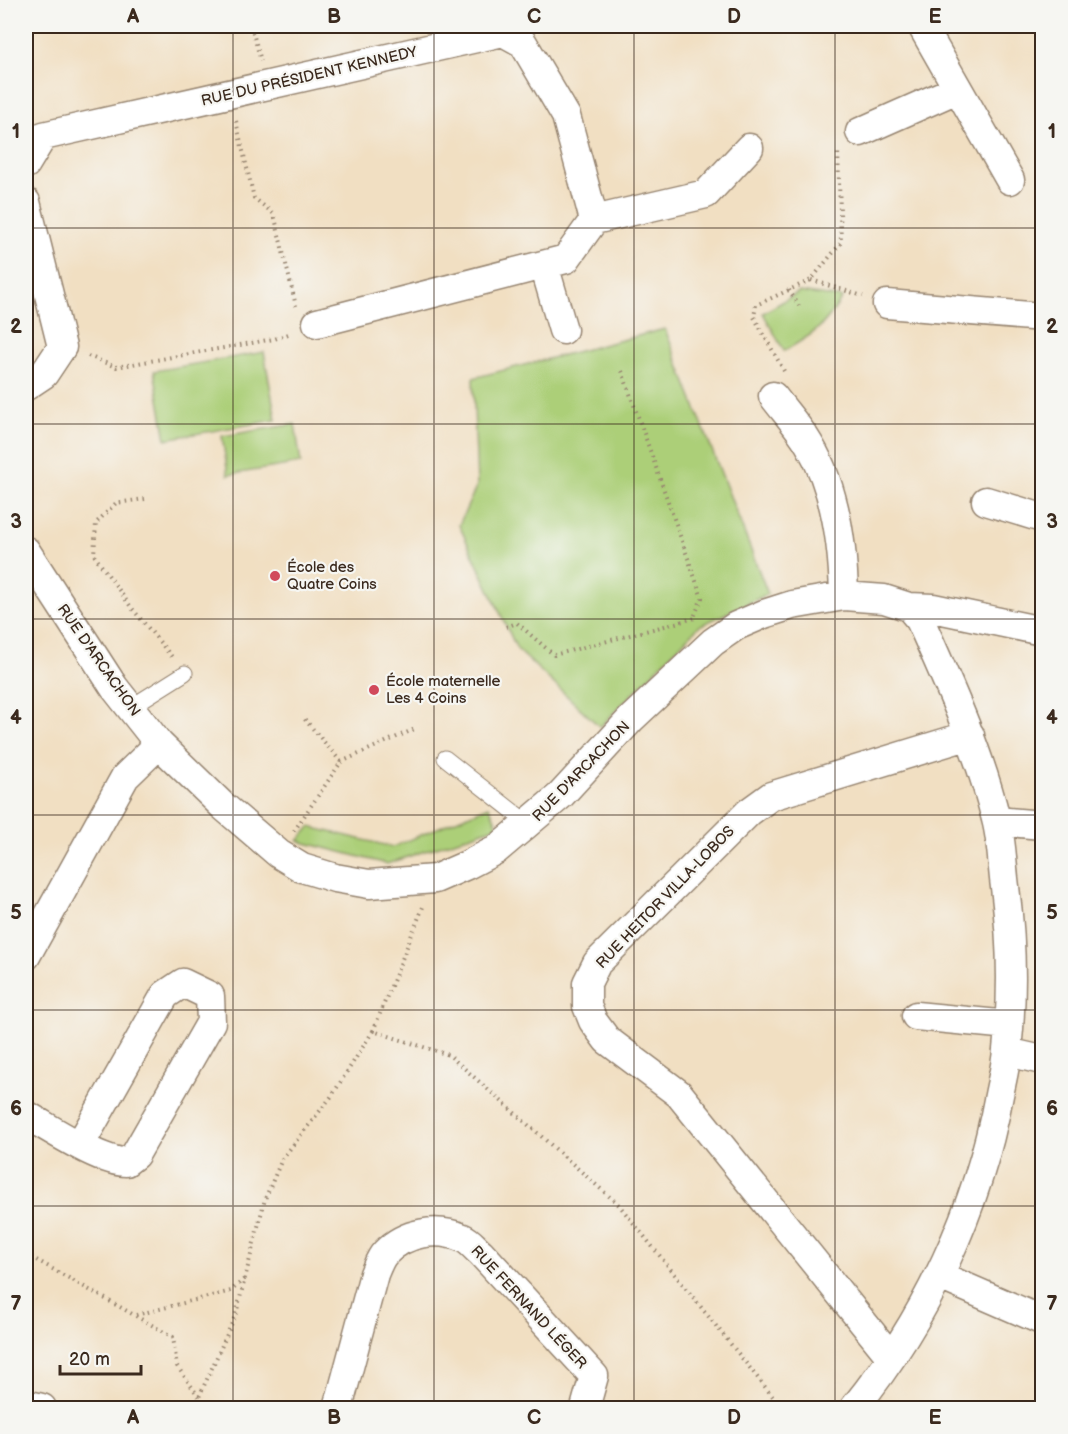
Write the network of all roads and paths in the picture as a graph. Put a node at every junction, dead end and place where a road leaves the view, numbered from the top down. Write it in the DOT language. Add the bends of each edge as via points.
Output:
graph roads {
  1 [pos="251,26"];
  2 [pos="922,26"];
  3 [pos="510,30"];
  4 [pos="268,85"];
  5 [pos="957,89"];
  6 [pos="230,93"];
  7 [pos="860,132"];
  8 [pos="749,148"];
  9 [pos="26,164"];
  10 [pos="1010,180"];
  11 [pos="26,202"];
  12 [pos="594,220"];
  13 [pos="544,265"];
  14 [pos="812,280"];
  15 [pos="789,290"];
  16 [pos="887,304"];
  17 [pos="799,306"];
  18 [pos="1042,317"];
  19 [pos="317,323"];
  20 [pos="563,330"];
  21 [pos="62,347"];
  22 [pos="622,371"];
  23 [pos="26,386"];
  24 [pos="773,396"];
  25 [pos="145,499"];
  26 [pos="986,501"];
  27 [pos="1042,518"];
  28 [pos="26,551"];
  29 [pos="844,596"];
  30 [pos="909,607"];
  31 [pos="694,617"];
  32 [pos="507,627"];
  33 [pos="1042,631"];
  34 [pos="713,642"];
  35 [pos="185,673"];
  36 [pos="131,707"];
  37 [pos="302,716"];
  38 [pos="417,728"];
  39 [pos="970,735"];
  40 [pos="159,744"];
  41 [pos="445,758"];
  42 [pos="341,762"];
  43 [pos="997,821"];
  44 [pos="529,824"];
  45 [pos="1042,825"];
  46 [pos="279,854"];
  47 [pos="435,879"];
  48 [pos="26,956"];
  49 [pos="916,1016"];
  50 [pos="373,1031"];
  51 [pos="1008,1039"];
  52 [pos="1042,1060"];
  53 [pos="26,1115"];
  54 [pos="80,1144"];
  55 [pos="26,1254"];
  56 [pos="940,1276"];
  57 [pos="245,1278"];
  58 [pos="135,1316"];
  59 [pos="1041,1320"];
  60 [pos="891,1356"];
  61 [pos="199,1397"];
  62 [pos="26,1404"];
  63 [pos="42,1408"];
  64 [pos="338,1408"];
  65 [pos="585,1408"];
  66 [pos="854,1408"];
  1 -- 4 [label="path"];
  2 -- 5 [label="street"];
  3 -- 4 [label="street, RUE DU PRÉSIDENT KENNEDY"];
  3 -- 12 [label="street, RUE DU PRÉSIDENT KENNEDY" via="523,43 566,116"];
  4 -- 6 [label="street, RUE DU PRÉSIDENT KENNEDY"];
  5 -- 7 [label="street"];
  5 -- 10 [label="street"];
  6 -- 9 [label="street, RUE DU PRÉSIDENT KENNEDY" via="43,136"];
  6 -- 19 [label="path" via="254,198 273,214 296,308"];
  7 -- 14 [label="path" via="838,147 842,243"];
  8 -- 12 [label="street" via="706,194"];
  11 -- 21 [label="street"];
  12 -- 13 [label="street" via="566,259"];
  13 -- 19 [label="street"];
  13 -- 20 [label="street"];
  14 -- 15 [label="path"];
  14 -- 16 [label="path"];
  15 -- 17 [label="path"];
  15 -- 24 [label="path" via="756,305 754,317 787,377"];
  16 -- 18 [label="street"];
  19 -- 21 [label="path" via="274,339 116,367"];
  21 -- 23 [label="street" via="44,374"];
  22 -- 31 [label="path" via="702,598"];
  24 -- 29 [label="street" via="810,445 830,493 843,556"];
  25 -- 35 [label="path" via="116,503 96,523 94,555"];
  26 -- 27 [label="street"];
  28 -- 36 [label="street, RUE D'ARCACHON"];
  29 -- 30 [label="street, RUE D'ARCACHON" via="884,599"];
  29 -- 34 [label="street, RUE D'ARCACHON" via="764,614"];
  30 -- 33 [label="street, RUE D'ARCACHON" via="933,608"];
  30 -- 39 [label="street" via="920,620"];
  31 -- 32 [label="path" via="554,655 517,623"];
  31 -- 34 [label="path"];
  34 -- 44 [label="street, RUE D'ARCACHON"];
  35 -- 36 [label="lane"];
  36 -- 40 [label="street, RUE D'ARCACHON"];
  37 -- 42 [label="path"];
  38 -- 42 [label="path"];
  39 -- 43 [label="street"];
  39 -- 60 [label="street, RUE HEITOR VILLA-LOBOS" via="771,796 749,812 597,963 587,983 587,1006 607,1040 679,1094"];
  40 -- 46 [label="street, RUE D'ARCACHON"];
  40 -- 48 [label="street" via="125,777"];
  41 -- 44 [label="lane"];
  42 -- 46 [label="path"];
  43 -- 45 [label="street"];
  43 -- 51 [label="street" via="1011,963"];
  44 -- 47 [label="street, RUE D'ARCACHON" via="496,850"];
  46 -- 47 [label="street, RUE D'ARCACHON" via="302,868 369,884"];
  47 -- 50 [label="path"];
  49 -- 51 [label="street"];
  51 -- 52 [label="street"];
  51 -- 56 [label="street" via="982,1169"];
  53 -- 54 [label="street"];
  54 -- 54 [label="street" via="115,1162 126,1162 135,1155 211,1022 210,996 183,983 165,995"];
  55 -- 58 [label="path"];
  56 -- 59 [label="street"];
  56 -- 60 [label="street"];
  57 -- 58 [label="path" via="231,1291"];
  58 -- 61 [label="path" via="173,1337 177,1366"];
  60 -- 66 [label="street"];
  62 -- 63 [label="street"];
  64 -- 65 [label="street, RUE FERNAND LÉGER" via="374,1274 384,1253 422,1232 465,1239 481,1252 594,1376"];
}
